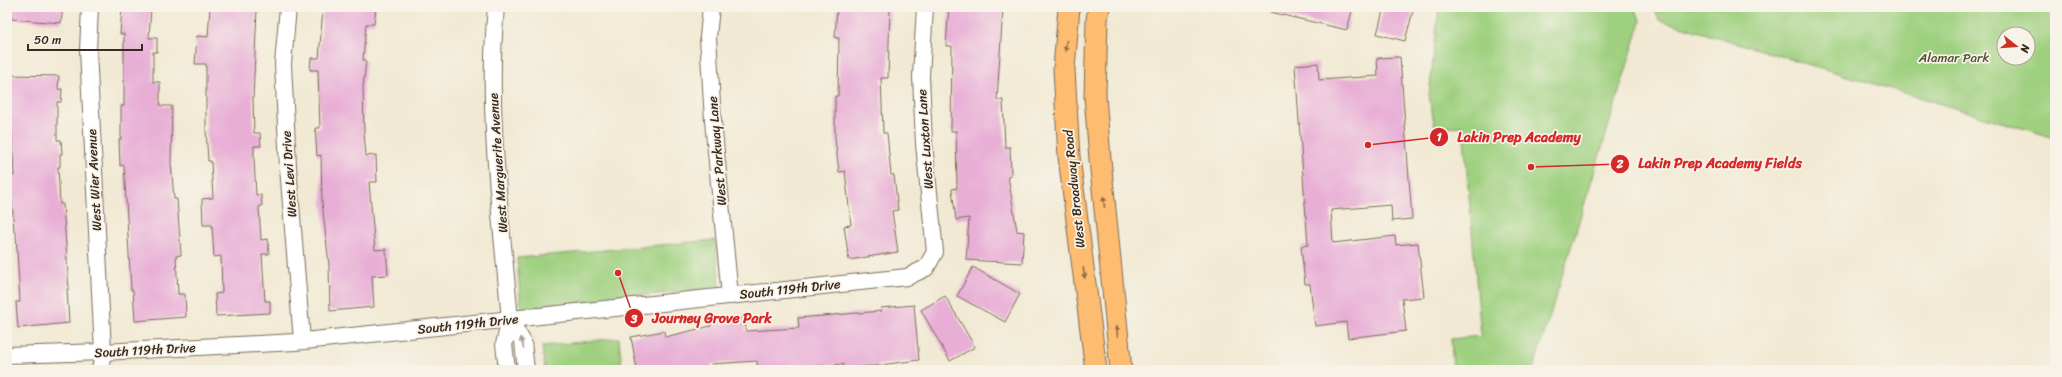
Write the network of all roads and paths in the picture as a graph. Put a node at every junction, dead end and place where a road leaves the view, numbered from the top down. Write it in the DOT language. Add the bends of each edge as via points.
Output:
graph roads {
  1 [pos="90,7"];
  2 [pos="288,7"];
  3 [pos="496,7"];
  4 [pos="711,7"];
  5 [pos="925,7"];
  6 [pos="1069,7"];
  7 [pos="1099,7"];
  8 [pos="926,268"];
  9 [pos="730,296"];
  10 [pos="510,320"];
  11 [pos="302,341"];
  12 [pos="102,352"];
  13 [pos="7,355"];
  14 [pos="100,370"];
  15 [pos="112,370"];
  16 [pos="506,370"];
  17 [pos="526,370"];
  18 [pos="1096,370"];
  19 [pos="1121,370"];
  1 -- 12 [label="street, West Wier Avenue" via="88,50"];
  2 -- 11 [label="street, West Levi Drive" via="283,64 288,168"];
  3 -- 10 [label="street, West Marguerite Avenue" via="493,35 494,117"];
  4 -- 9 [label="street, West Parkway Lane" via="708,37"];
  5 -- 8 [label="street, West Luxton Lane" via="921,76 924,144 935,252"];
  6 -- 18 [label="main road, West Broadway Road, one-way" via="1064,69 1069,157"];
  19 -- 7 [label="main road, one-way" via="1095,96"];
  8 -- 9 [label="street, South 119th Drive" via="907,277"];
  9 -- 10 [label="street, South 119th Drive"];
  10 -- 11 [label="street, South 119th Drive"];
  10 -- 16 [label="street, West Marguerite Avenue" via="504,344"];
  17 -- 10 [label="street, West Marguerite Avenue, one-way" via="523,342"];
  11 -- 12 [label="street, South 119th Drive"];
  12 -- 13 [label="street, South 119th Drive"];
  12 -- 14 [label="street, West Wier Avenue"];
  12 -- 15 [label="street, West Wier Avenue"];
}
